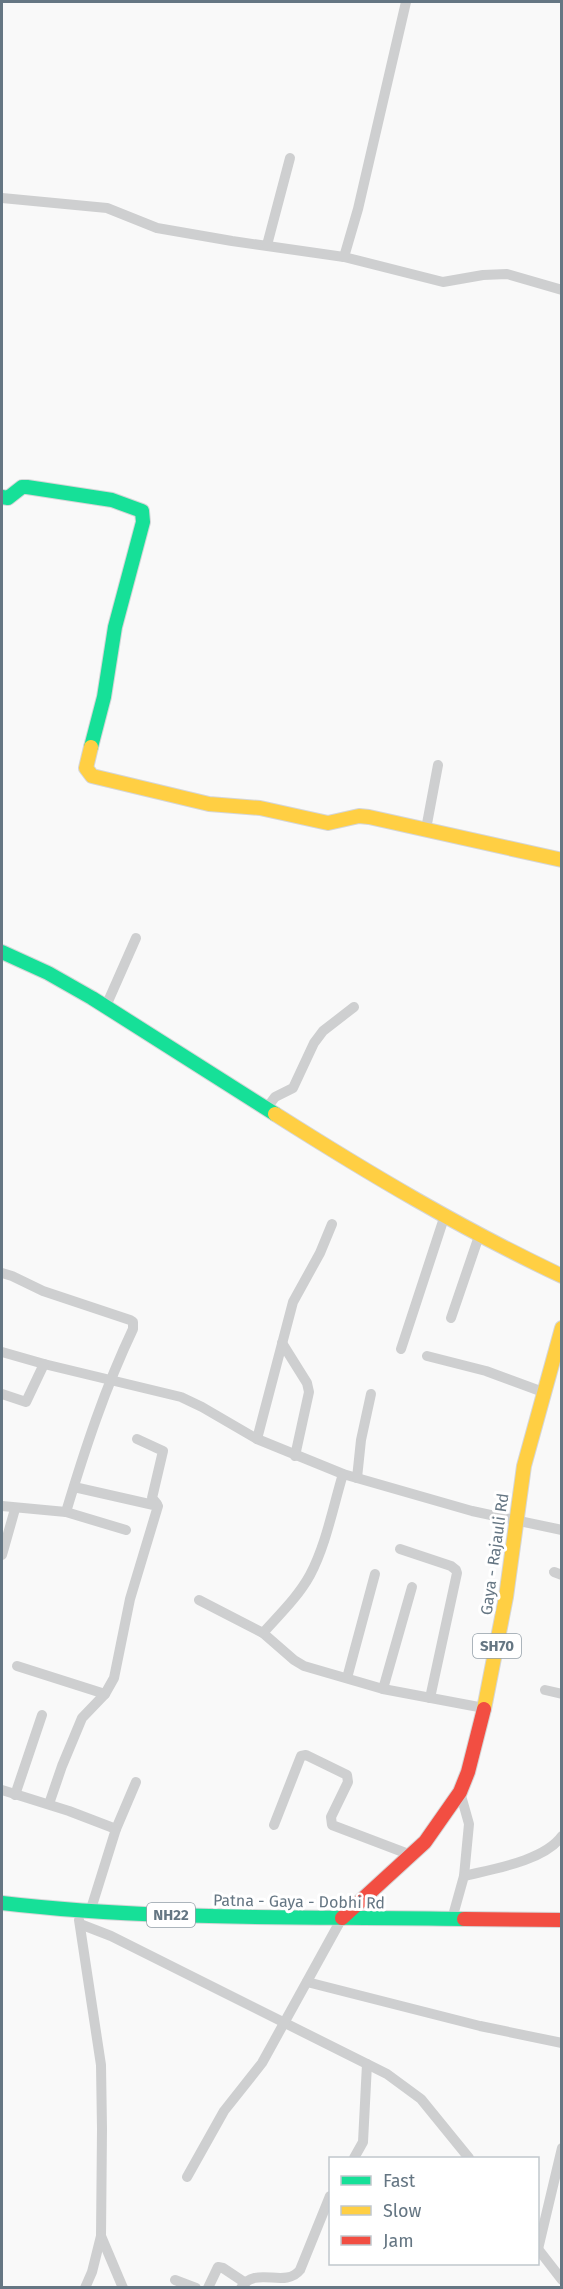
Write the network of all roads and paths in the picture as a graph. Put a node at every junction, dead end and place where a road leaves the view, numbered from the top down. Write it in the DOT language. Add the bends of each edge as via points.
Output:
graph roads {
  1 [pos="406,2"];
  2 [pos="290,158"];
  3 [pos="2,198"];
  4 [pos="267,245"];
  5 [pos="344,257"];
  6 [pos="561,290"];
  7 [pos="2,497"];
  8 [pos="438,765"];
  9 [pos="426,829"];
  10 [pos="561,860"];
  11 [pos="136,938"];
  12 [pos="2,952"];
  13 [pos="106,1006"];
  14 [pos="354,1007"];
  15 [pos="266,1109"];
  16 [pos="444,1218"];
  17 [pos="332,1224"];
  18 [pos="479,1236"];
  19 [pos="2,1273"];
  20 [pos="561,1276"];
  21 [pos="451,1318"];
  22 [pos="561,1328"];
  23 [pos="282,1342"];
  24 [pos="401,1349"];
  25 [pos="2,1352"];
  26 [pos="427,1356"];
  27 [pos="44,1364"];
  28 [pos="555,1375"];
  29 [pos="110,1378"];
  30 [pos="543,1392"];
  31 [pos="2,1394"];
  32 [pos="372,1394"];
  33 [pos="137,1439"];
  34 [pos="256,1439"];
  35 [pos="296,1455"];
  36 [pos="343,1474"];
  37 [pos="357,1478"];
  38 [pos="74,1487"];
  39 [pos="157,1504"];
  40 [pos="2,1506"];
  41 [pos="15,1509"];
  42 [pos="66,1512"];
  43 [pos="515,1520"];
  44 [pos="126,1530"];
  45 [pos="561,1530"];
  46 [pos="400,1550"];
  47 [pos="2,1555"];
  48 [pos="375,1574"];
  49 [pos="411,1587"];
  50 [pos="199,1600"];
  51 [pos="263,1633"];
  52 [pos="18,1666"];
  53 [pos="347,1678"];
  54 [pos="383,1689"];
  55 [pos="544,1690"];
  56 [pos="105,1694"];
  57 [pos="561,1694"];
  58 [pos="430,1698"];
  59 [pos="483,1708"];
  60 [pos="42,1715"];
  61 [pos="136,1782"];
  62 [pos="2,1790"];
  63 [pos="460,1792"];
  64 [pos="15,1795"];
  65 [pos="50,1804"];
  66 [pos="274,1825"];
  67 [pos="116,1828"];
  68 [pos="561,1836"];
  69 [pos="411,1855"];
  70 [pos="464,1876"];
  71 [pos="2,1903"];
  72 [pos="90,1912"];
  73 [pos="78,1917"];
  74 [pos="342,1918"];
  75 [pos="452,1919"];
  76 [pos="561,1920"];
  77 [pos="307,1982"];
  78 [pos="284,2022"];
  79 [pos="561,2043"];
  80 [pos="367,2064"];
  81 [pos="561,2148"];
  82 [pos="355,2157"];
  83 [pos="468,2157"];
  84 [pos="187,2177"];
  85 [pos="556,2196"];
  86 [pos="329,2198"];
  87 [pos="101,2236"];
  88 [pos="539,2246"];
  89 [pos="539,2250"];
  90 [pos="175,2280"];
  91 [pos="561,2280"];
  92 [pos="242,2285"];
  93 [pos="86,2288"];
  94 [pos="123,2288"];
  95 [pos="196,2288"];
  96 [pos="208,2288"];
  1 -- 5 [label="street"];
  2 -- 4 [label="street"];
  3 -- 4 [label="street" via="91,205 157,228"];
  4 -- 5 [label="street"];
  5 -- 6 [label="street" via="443,282 507,274"];
  7 -- 9 [label="street" via="11,497 27,486 112,500 142,511 143,522 115,627 104,697 87,762 92,776 209,804 260,808 328,823 363,816"];
  8 -- 9 [label="street"];
  9 -- 10 [label="street"];
  11 -- 13 [label="street"];
  12 -- 13 [label="street" via="26,961"];
  13 -- 15 [label="street"];
  14 -- 15 [label="street" via="323,1031 293,1088 275,1098"];
  15 -- 16 [label="street"];
  16 -- 18 [label="street"];
  16 -- 24 [label="street"];
  17 -- 23 [label="street" via="293,1302"];
  18 -- 20 [label="street"];
  18 -- 21 [label="street"];
  19 -- 29 [label="street" via="133,1322"];
  22 -- 28 [label="street, Gaya - Rajauli Rd / SH70"];
  23 -- 34 [label="street"];
  23 -- 35 [label="street" via="309,1392"];
  25 -- 27 [label="street"];
  26 -- 30 [label="street" via="486,1371"];
  27 -- 29 [label="street"];
  27 -- 31 [label="street" via="26,1402"];
  28 -- 30 [label="street, Gaya - Rajauli Rd / SH70"];
  29 -- 34 [label="street" via="181,1397"];
  29 -- 38 [label="street"];
  30 -- 43 [label="street, Gaya - Rajauli Rd / SH70"];
  32 -- 37 [label="street"];
  33 -- 39 [label="street" via="163,1451 152,1498"];
  34 -- 35 [label="street"];
  35 -- 36 [label="street"];
  36 -- 37 [label="street"];
  36 -- 51 [label="street" via="310,1575"];
  37 -- 43 [label="street"];
  38 -- 39 [label="street"];
  38 -- 42 [label="street"];
  39 -- 56 [label="street" via="130,1599 114,1678"];
  40 -- 41 [label="street"];
  41 -- 42 [label="street"];
  41 -- 47 [label="street"];
  42 -- 44 [label="street"];
  43 -- 45 [label="street"];
  43 -- 59 [label="street, Gaya - Rajauli Rd / SH70" via="506,1597"];
  46 -- 58 [label="street" via="456,1569"];
  48 -- 53 [label="street"];
  49 -- 54 [label="street"];
  50 -- 51 [label="street"];
  51 -- 53 [label="street" via="304,1666"];
  52 -- 56 [label="street"];
  53 -- 54 [label="street"];
  54 -- 58 [label="street"];
  55 -- 57 [label="street"];
  56 -- 65 [label="street" via="82,1718"];
  58 -- 59 [label="street"];
  59 -- 63 [label="street, Gaya - Rajauli Rd / SH70"];
  60 -- 64 [label="street"];
  61 -- 67 [label="street"];
  62 -- 64 [label="street"];
  63 -- 69 [label="street, Gaya - Rajauli Rd / SH70"];
  63 -- 70 [label="street" via="469,1824"];
  64 -- 65 [label="street"];
  65 -- 67 [label="street"];
  66 -- 69 [label="street" via="301,1756 306,1755 347,1775 348,1782 331,1817 332,1825"];
  67 -- 72 [label="street"];
  68 -- 70 [label="street" via="538,1855"];
  69 -- 74 [label="street, Gaya - Rajauli Rd / SH70"];
  70 -- 75 [label="street"];
  71 -- 73 [label="street, Patna - Gaya - Dobhi Rd / NH22"];
  72 -- 73 [label="street, Patna - Gaya - Dobhi Rd / NH22"];
  72 -- 74 [label="street, Patna - Gaya - Dobhi Rd / NH22"];
  73 -- 78 [label="street"];
  73 -- 87 [label="street" via="101,2065"];
  74 -- 75 [label="street, Patna - Gaya - Dobhi Rd / NH22"];
  74 -- 77 [label="street"];
  75 -- 76 [label="street, Patna - Gaya - Dobhi Rd / NH22"];
  77 -- 78 [label="street"];
  77 -- 79 [label="street"];
  78 -- 80 [label="street"];
  78 -- 84 [label="street" via="257,2071 224,2112"];
  80 -- 82 [label="street" via="363,2142"];
  80 -- 83 [label="street" via="421,2098"];
  81 -- 85 [label="street"];
  85 -- 88 [label="street"];
  86 -- 92 [label="street" via="296,2276 258,2277"];
  87 -- 93 [label="street"];
  87 -- 94 [label="street"];
  89 -- 91 [label="street"];
  90 -- 95 [label="street"];
  92 -- 96 [label="street" via="218,2267"];
}
